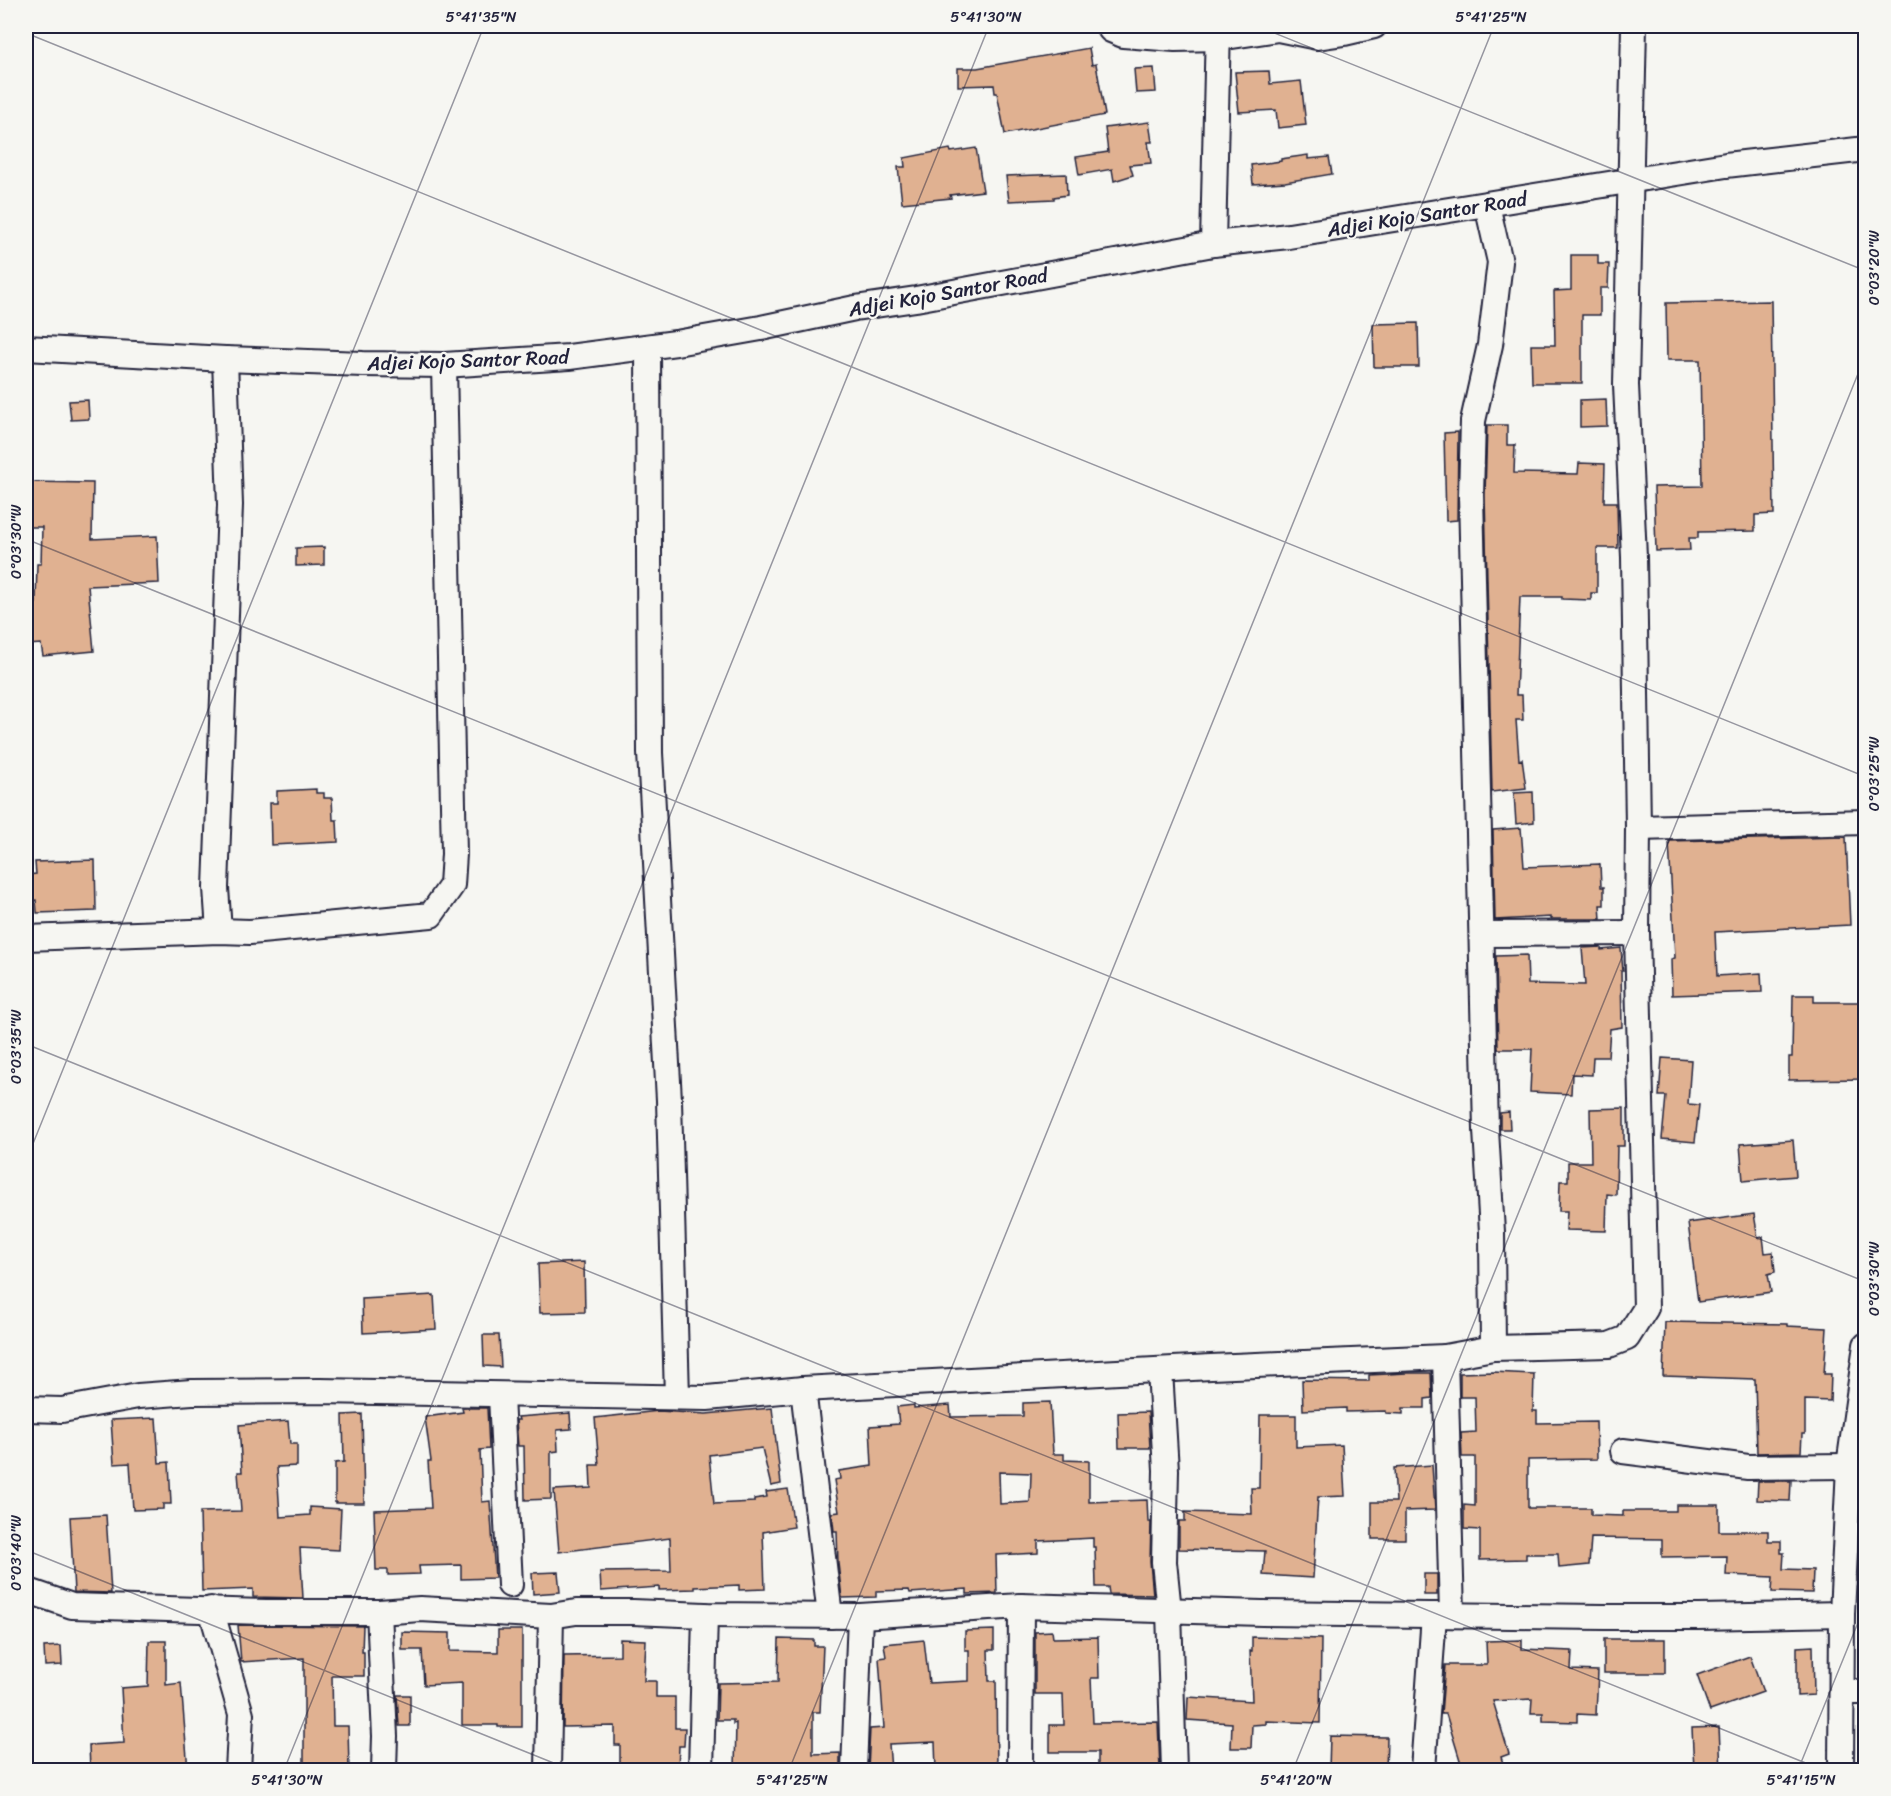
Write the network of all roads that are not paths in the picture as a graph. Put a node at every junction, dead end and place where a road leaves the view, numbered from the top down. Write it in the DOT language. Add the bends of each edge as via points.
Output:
graph roads {
  1 [pos="1108,26"];
  2 [pos="1374,26"];
  3 [pos="1634,26"];
  4 [pos="1280,27"];
  5 [pos="1218,32"];
  6 [pos="1866,149"];
  7 [pos="1630,180"];
  8 [pos="1487,205"];
  9 [pos="1213,244"];
  10 [pos="648,347"];
  11 [pos="26,348"];
  12 [pos="225,359"];
  13 [pos="444,365"];
  14 [pos="1866,822"];
  15 [pos="1638,828"];
  16 [pos="219,931"];
  17 [pos="1637,933"];
  18 [pos="1483,934"];
  19 [pos="26,938"];
  20 [pos="1866,1345"];
  21 [pos="1493,1348"];
  22 [pos="1445,1357"];
  23 [pos="1160,1371"];
  24 [pos="803,1389"];
  25 [pos="501,1396"];
  26 [pos="677,1397"];
  27 [pos="26,1409"];
  28 [pos="1623,1451"];
  29 [pos="1849,1466"];
  30 [pos="510,1585"];
  31 [pos="26,1590"];
  32 [pos="1021,1606"];
  33 [pos="211,1609"];
  34 [pos="1169,1611"];
  35 [pos="379,1612"];
  36 [pos="1842,1614"];
  37 [pos="705,1615"];
  38 [pos="1443,1615"];
  39 [pos="551,1616"];
  40 [pos="830,1616"];
  41 [pos="860,1616"];
  42 [pos="1842,1692"];
  43 [pos="1866,1692"];
  44 [pos="238,1770"];
  45 [pos="384,1770"];
  46 [pos="548,1770"];
  47 [pos="700,1770"];
  48 [pos="854,1770"];
  49 [pos="1020,1770"];
  50 [pos="1174,1770"];
  51 [pos="1423,1770"];
  52 [pos="1841,1770"];
  1 -- 5 [label="street" via="1123,35 1175,39"];
  2 -- 4 [label="street" via="1317,37"];
  3 -- 7 [label="street"];
  4 -- 5 [label="street"];
  5 -- 9 [label="street"];
  6 -- 7 [label="street, Adjei Kojo Santor Road"];
  7 -- 8 [label="street, Adjei Kojo Santor Road"];
  7 -- 15 [label="street" via="1626,386 1634,557"];
  8 -- 9 [label="street, Adjei Kojo Santor Road"];
  8 -- 18 [label="street" via="1500,262 1490,345 1473,421 1471,495"];
  9 -- 10 [label="street, Adjei Kojo Santor Road"];
  10 -- 13 [label="street, Adjei Kojo Santor Road" via="569,357"];
  10 -- 26 [label="street" via="650,753 669,1100"];
  11 -- 12 [label="street, Adjei Kojo Santor Road"];
  12 -- 13 [label="street, Adjei Kojo Santor Road"];
  12 -- 16 [label="street" via="230,505 216,888"];
  13 -- 16 [label="street" via="452,885 431,915 250,932"];
  14 -- 15 [label="street"];
  15 -- 17 [label="street"];
  16 -- 19 [label="street"];
  17 -- 18 [label="street"];
  17 -- 21 [label="street" via="1646,1308 1627,1338 1609,1345"];
  18 -- 21 [label="street"];
  20 -- 29 [label="street"];
  21 -- 22 [label="street"];
  22 -- 23 [label="street"];
  22 -- 38 [label="street"];
  23 -- 24 [label="street"];
  23 -- 34 [label="street" via="1166,1470 1164,1562"];
  24 -- 26 [label="street"];
  24 -- 40 [label="street"];
  25 -- 26 [label="street"];
  25 -- 27 [label="street" via="192,1392 138,1396 62,1410"];
  25 -- 30 [label="street"];
  28 -- 29 [label="street" via="1748,1467"];
  29 -- 36 [label="street"];
  31 -- 33 [label="street" via="72,1606"];
  32 -- 34 [label="street"];
  32 -- 41 [label="street"];
  32 -- 49 [label="street"];
  33 -- 35 [label="street"];
  33 -- 44 [label="street" via="241,1714"];
  34 -- 38 [label="street"];
  34 -- 50 [label="street"];
  35 -- 39 [label="street" via="420,1609"];
  35 -- 45 [label="street"];
  36 -- 38 [label="street"];
  36 -- 42 [label="street"];
  37 -- 39 [label="street" via="576,1612"];
  37 -- 40 [label="street"];
  37 -- 47 [label="street"];
  38 -- 51 [label="street"];
  39 -- 46 [label="street"];
  40 -- 41 [label="street"];
  41 -- 48 [label="street"];
  42 -- 43 [label="street"];
  42 -- 52 [label="street"];
}
